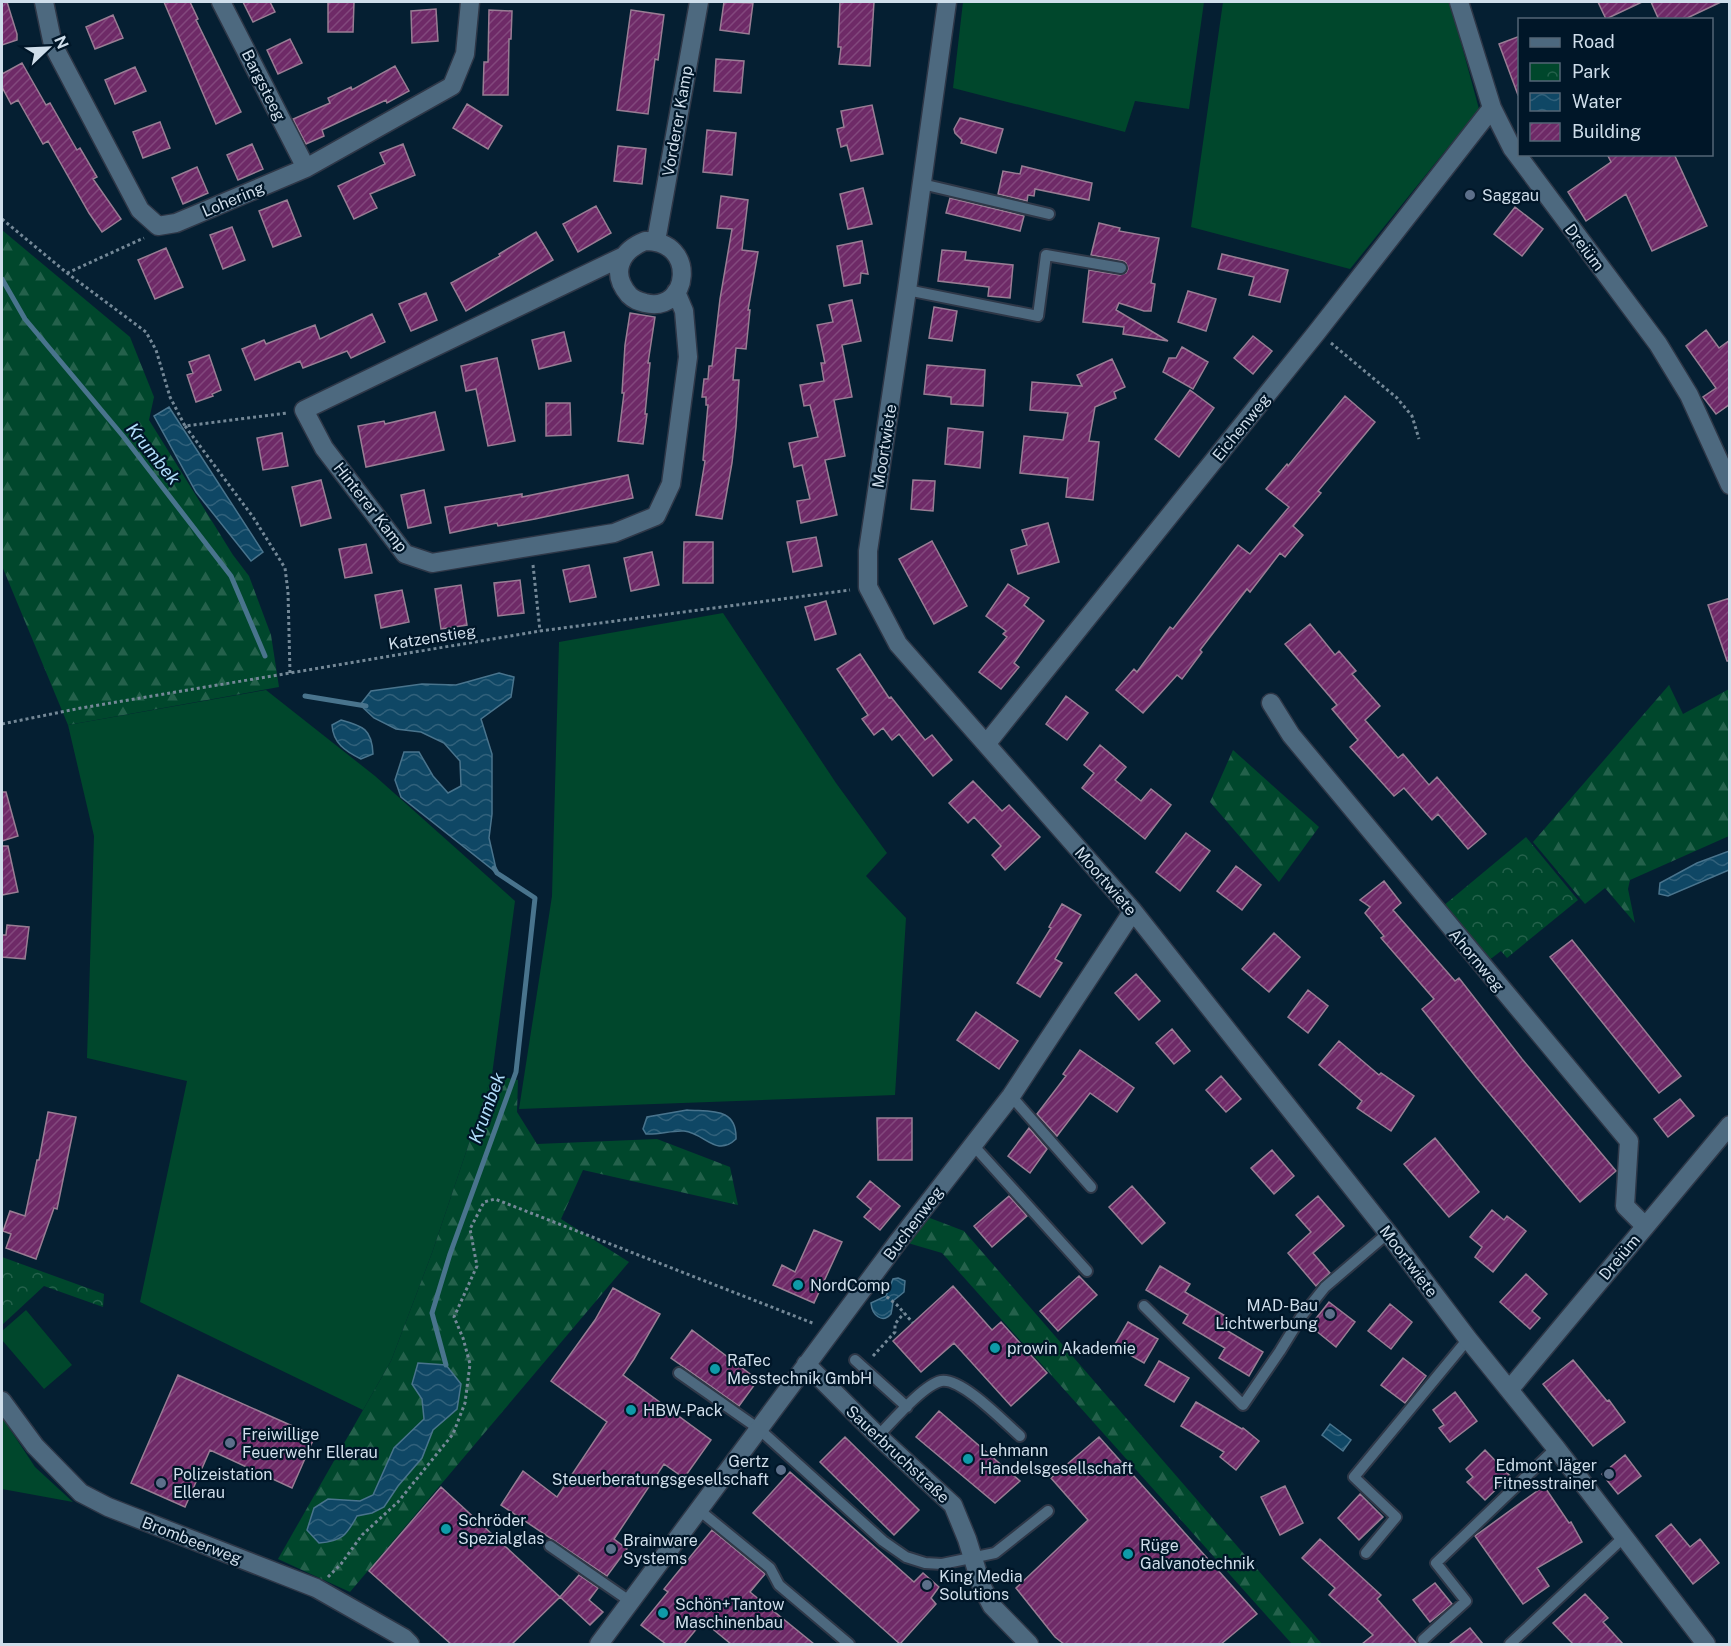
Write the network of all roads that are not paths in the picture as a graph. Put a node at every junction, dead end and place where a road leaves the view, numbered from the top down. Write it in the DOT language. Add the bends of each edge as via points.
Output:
graph roads {
  1 [pos="44,2"];
  2 [pos="221,2"];
  3 [pos="470,2"];
  4 [pos="699,2"];
  5 [pos="947,2"];
  6 [pos="1460,2"];
  7 [pos="1492,108"];
  8 [pos="306,168"];
  9 [pos="922,184"];
  10 [pos="1049,214"];
  11 [pos="656,241"];
  12 [pos="624,256"];
  13 [pos="1121,268"];
  14 [pos="907,290"];
  15 [pos="676,292"];
  16 [pos="1730,484"];
  17 [pos="1271,703"];
  18 [pos="987,744"];
  19 [pos="1133,912"];
  20 [pos="1011,1096"];
  21 [pos="1730,1125"];
  22 [pos="973,1145"];
  23 [pos="1091,1187"];
  24 [pos="1645,1226"];
  25 [pos="1388,1233"];
  26 [pos="1087,1271"];
  27 [pos="1144,1306"];
  28 [pos="1468,1339"];
  29 [pos="855,1360"];
  30 [pos="806,1364"];
  31 [pos="679,1373"];
  32 [pos="1509,1390"];
  33 [pos="2,1401"];
  34 [pos="907,1407"];
  35 [pos="759,1429"];
  36 [pos="878,1436"];
  37 [pos="1020,1436"];
  38 [pos="1556,1448"];
  39 [pos="699,1510"];
  40 [pos="1048,1511"];
  41 [pos="1624,1537"];
  42 [pos="550,1546"];
  43 [pos="1366,1553"];
  44 [pos="972,1557"];
  45 [pos="631,1602"];
  46 [pos="1423,1640"];
  47 [pos="410,1644"];
  48 [pos="599,1644"];
  49 [pos="849,1644"];
  50 [pos="1029,1644"];
  51 [pos="1510,1644"];
  52 [pos="1706,1644"];
  1 -- 8 [label="street, Lohering" via="53,45 140,210 158,226 176,223"];
  2 -- 8 [label="street, Bargsteeg"];
  3 -- 8 [label="street, Lohering" via="465,54 452,86"];
  4 -- 11 [label="street, Vorderer Kamp"];
  5 -- 9 [label="street, Moortwiete"];
  6 -- 7 [label="street, Dreiüm"];
  7 -- 16 [label="street, Dreiüm" via="1512,148 1658,344 1689,395"];
  7 -- 18 [label="street, Eichenweg"];
  9 -- 10 [label="lane"];
  9 -- 14 [label="street, Moortwiete"];
  11 -- 12 [label="street" via="633,246"];
  11 -- 15 [label="street, Hinterer Kamp" via="678,256 683,269"];
  12 -- 15 [label="street" via="619,272 622,286 634,300 653,304 668,301"];
  12 -- 15 [label="street, Hinterer Kamp" via="304,410 324,448 405,554 432,562 614,533 656,516 671,484 688,357 684,311"];
  13 -- 14 [label="lane" via="1046,255 1038,316"];
  14 -- 18 [label="street, Moortwiete" via="868,551 868,587 898,644"];
  17 -- 24 [label="street, Ahornweg" via="1291,735 1629,1141 1625,1206"];
  18 -- 19 [label="street, Moortwiete"];
  19 -- 20 [label="street, Buchenweg"];
  19 -- 25 [label="street, Moortwiete"];
  20 -- 22 [label="street, Buchenweg"];
  20 -- 23 [label="lane"];
  21 -- 24 [label="street, Dreiüm"];
  22 -- 26 [label="lane"];
  22 -- 30 [label="street, Buchenweg"];
  24 -- 32 [label="street, Dreiüm"];
  25 -- 27 [label="lane" via="1325,1287 1243,1405"];
  25 -- 28 [label="street, Moortwiete"];
  28 -- 32 [label="street, Moortwiete"];
  28 -- 43 [label="lane" via="1354,1477 1396,1517"];
  29 -- 34 [label="lane"];
  30 -- 35 [label="street, Buchenweg"];
  30 -- 36 [label="street, Sauerbruchstraße"];
  31 -- 35 [label="lane"];
  32 -- 38 [label="street, Moortwiete"];
  33 -- 47 [label="street, Brombeerweg" via="35,1446 81,1492 108,1507 316,1588"];
  34 -- 36 [label="lane"];
  34 -- 37 [label="lane" via="929,1386 942,1381 955,1383"];
  35 -- 39 [label="street, Buchenweg"];
  35 -- 44 [label="lane" via="883,1541 906,1557 942,1564"];
  36 -- 44 [label="street, Sauerbruchstraße" via="953,1505"];
  38 -- 41 [label="street, Moortwiete"];
  38 -- 46 [label="lane" via="1436,1563 1466,1601"];
  39 -- 45 [label="street, Buchenweg"];
  39 -- 49 [label="lane" via="770,1568 779,1584"];
  40 -- 44 [label="lane" via="995,1553"];
  41 -- 51 [label="lane"];
  41 -- 52 [label="street, Moortwiete"];
  42 -- 45 [label="lane"];
  44 -- 50 [label="street, Sauerbruchstraße" via="992,1606"];
  45 -- 48 [label="street, Buchenweg"];
}
